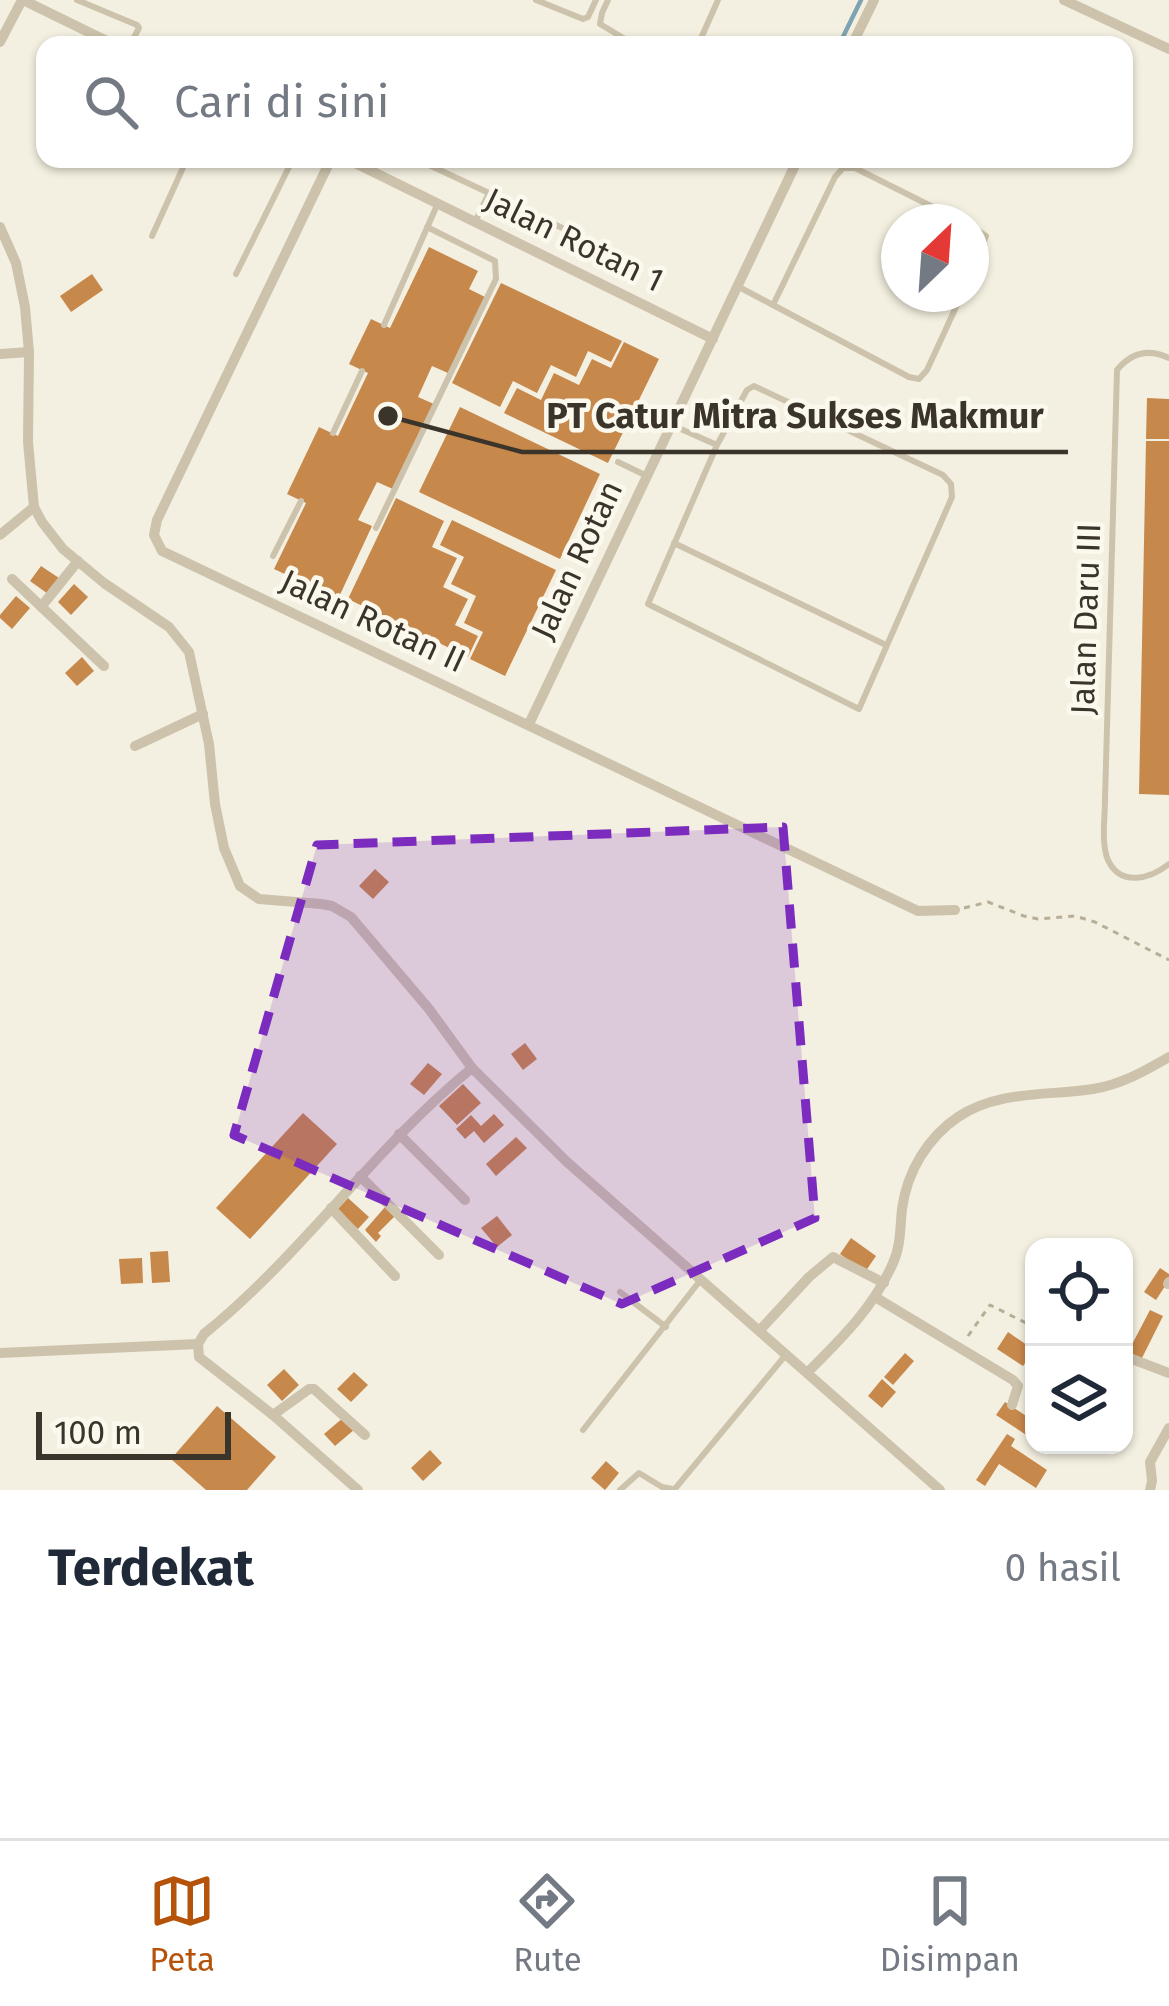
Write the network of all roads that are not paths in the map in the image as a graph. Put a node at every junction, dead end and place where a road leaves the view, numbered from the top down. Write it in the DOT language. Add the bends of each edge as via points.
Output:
graph roads {
  1 [pos="23,0"];
  2 [pos="77,0"];
  3 [pos="536,0"];
  4 [pos="596,0"];
  5 [pos="608,0"];
  6 [pos="718,0"];
  7 [pos="874,0"];
  8 [pos="1064,0"];
  9 [pos="84,36"];
  10 [pos="135,36"];
  11 [pos="619,36"];
  12 [pos="702,36"];
  13 [pos="856,36"];
  14 [pos="0,42"];
  15 [pos="1169,49"];
  16 [pos="184,168"];
  17 [pos="289,168"];
  18 [pos="327,168"];
  19 [pos="366,168"];
  20 [pos="436,168"];
  21 [pos="794,168"];
  22 [pos="490,193"];
  23 [pos="438,203"];
  24 [pos="927,204"];
  25 [pos="475,222"];
  26 [pos="0,227"];
  27 [pos="428,227"];
  28 [pos="577,235"];
  29 [pos="152,236"];
  30 [pos="236,274"];
  31 [pos="737,286"];
  32 [pos="773,305"];
  33 [pos="954,312"];
  34 [pos="384,325"];
  35 [pos="712,339"];
  36 [pos="29,352"];
  37 [pos="0,354"];
  38 [pos="1169,358"];
  39 [pos="362,371"];
  40 [pos="671,424"];
  41 [pos="333,433"];
  42 [pos="717,445"];
  43 [pos="618,463"];
  44 [pos="647,476"];
  45 [pos="301,501"];
  46 [pos="34,507"];
  47 [pos="376,528"];
  48 [pos="0,535"];
  49 [pos="674,543"];
  50 [pos="273,556"];
  51 [pos="78,561"];
  52 [pos="12,579"];
  53 [pos="41,607"];
  54 [pos="886,645"];
  55 [pos="104,666"];
  56 [pos="203,714"];
  57 [pos="529,724"];
  58 [pos="135,746"];
  59 [pos="1169,864"];
  60 [pos="956,910"];
  61 [pos="1169,1057"];
  62 [pos="472,1068"];
  63 [pos="399,1134"];
  64 [pos="360,1176"];
  65 [pos="465,1200"];
  66 [pos="331,1208"];
  67 [pos="439,1255"];
  68 [pos="395,1276"];
  69 [pos="701,1280"];
  70 [pos="884,1283"];
  71 [pos="620,1292"];
  72 [pos="875,1297"];
  73 [pos="665,1327"];
  74 [pos="760,1330"];
  75 [pos="197,1345"];
  76 [pos="0,1353"];
  77 [pos="786,1354"];
  78 [pos="1133,1359"];
  79 [pos="808,1372"];
  80 [pos="1169,1373"];
  81 [pos="1012,1405"];
  82 [pos="273,1415"];
  83 [pos="1169,1428"];
  84 [pos="583,1430"];
  85 [pos="365,1435"];
  86 [pos="661,1488"];
  87 [pos="358,1490"];
  88 [pos="620,1490"];
  89 [pos="673,1490"];
  90 [pos="940,1490"];
  91 [pos="1150,1490"];
  1 -- 9 [label="street"];
  1 -- 14 [label="street"];
  2 -- 10 [label="lane" via="137,25"];
  3 -- 4 [label="lane" via="583,20"];
  5 -- 11 [label="lane" via="600,24"];
  6 -- 12 [label="lane"];
  7 -- 13 [label="street"];
  8 -- 15 [label="street"];
  16 -- 29 [label="lane"];
  17 -- 30 [label="lane"];
  18 -- 57 [label="street, Jalan Rotan II" via="154,535 162,551"];
  19 -- 23 [label="street, Jalan Rotan 1"];
  20 -- 22 [label="lane"];
  21 -- 31 [label="street, Jalan Rotan"];
  22 -- 25 [label="lane"];
  22 -- 28 [label="lane"];
  23 -- 25 [label="street, Jalan Rotan 1"];
  23 -- 27 [label="lane"];
  24 -- 32 [label="lane" via="843,168"];
  25 -- 35 [label="street, Jalan Rotan 1"];
  26 -- 36 [label="street" via="20,281"];
  27 -- 34 [label="lane"];
  27 -- 47 [label="lane" via="495,261 496,279"];
  31 -- 32 [label="lane"];
  31 -- 35 [label="street, Jalan Rotan"];
  32 -- 33 [label="lane" via="919,379"];
  35 -- 40 [label="street, Jalan Rotan"];
  36 -- 37 [label="street"];
  36 -- 46 [label="street"];
  38 -- 59 [label="lane, Jalan Daru III" via="1133,355 1117,370 1105,799 1114,868 1137,879"];
  39 -- 41 [label="lane"];
  40 -- 42 [label="lane"];
  40 -- 44 [label="street, Jalan Rotan"];
  42 -- 49 [label="lane"];
  42 -- 54 [label="lane" via="754,386 944,475 952,497"];
  43 -- 44 [label="lane"];
  44 -- 57 [label="street, Jalan Rotan"];
  45 -- 50 [label="lane"];
  46 -- 48 [label="street"];
  46 -- 51 [label="street"];
  49 -- 54 [label="lane"];
  49 -- 54 [label="lane" via="648,604 859,709"];
  51 -- 53 [label="street"];
  51 -- 56 [label="street" via="181,639"];
  52 -- 53 [label="street"];
  53 -- 55 [label="street"];
  56 -- 58 [label="street"];
  56 -- 62 [label="street" via="224,848 240,886 259,899 332,906 350,916"];
  57 -- 60 [label="street, Jalan Rotan II" via="918,911"];
  61 -- 70 [label="street" via="1106,1086 1006,1098 947,1125 911,1173"];
  62 -- 63 [label="street"];
  62 -- 69 [label="street"];
  63 -- 64 [label="street"];
  63 -- 65 [label="street"];
  64 -- 66 [label="street"];
  64 -- 67 [label="street"];
  66 -- 68 [label="street"];
  66 -- 75 [label="street"];
  69 -- 73 [label="lane"];
  69 -- 74 [label="street"];
  70 -- 72 [label="street"];
  70 -- 74 [label="street" via="832,1257"];
  71 -- 73 [label="lane"];
  72 -- 79 [label="street"];
  72 -- 81 [label="street" via="1017,1383"];
  73 -- 84 [label="lane"];
  74 -- 77 [label="street"];
  75 -- 76 [label="street"];
  75 -- 82 [label="street" via="200,1357"];
  77 -- 79 [label="street"];
  77 -- 89 [label="lane"];
  78 -- 80 [label="street"];
  79 -- 90 [label="street"];
  82 -- 85 [label="street" via="314,1389"];
  82 -- 87 [label="street"];
  83 -- 91 [label="street" via="1150,1462"];
  86 -- 88 [label="lane" via="639,1473"];
  86 -- 89 [label="lane"];
}
